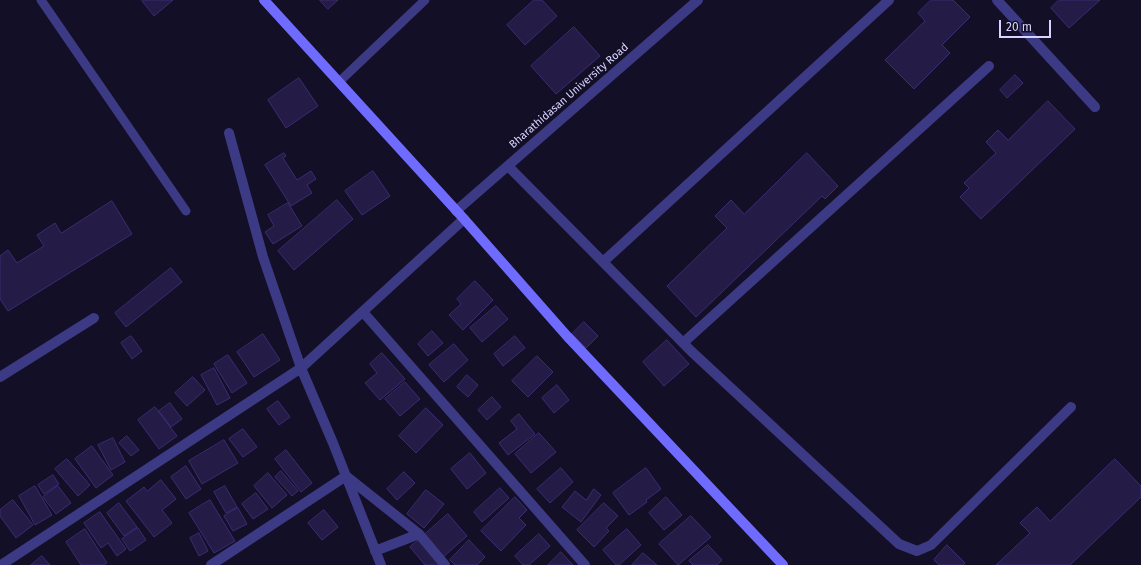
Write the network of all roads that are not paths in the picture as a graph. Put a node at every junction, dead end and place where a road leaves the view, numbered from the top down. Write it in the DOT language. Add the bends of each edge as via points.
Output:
graph roads {
  1 [pos="41,0"];
  2 [pos="264,0"];
  3 [pos="425,0"];
  4 [pos="698,0"];
  5 [pos="889,0"];
  6 [pos="996,0"];
  7 [pos="989,66"];
  8 [pos="339,82"];
  9 [pos="1095,107"];
  10 [pos="229,133"];
  11 [pos="508,166"];
  12 [pos="186,211"];
  13 [pos="456,211"];
  14 [pos="464,219"];
  15 [pos="603,262"];
  16 [pos="363,312"];
  17 [pos="94,318"];
  18 [pos="683,343"];
  19 [pos="302,368"];
  20 [pos="0,377"];
  21 [pos="1071,407"];
  22 [pos="346,476"];
  23 [pos="419,534"];
  24 [pos="375,551"];
  25 [pos="1,565"];
  26 [pos="211,565"];
  27 [pos="381,565"];
  28 [pos="445,565"];
  29 [pos="585,565"];
  30 [pos="783,565"];
  1 -- 12 [label="lane"];
  2 -- 8 [label="main road"];
  3 -- 8 [label="lane"];
  4 -- 11 [label="street, Bharathidasan University Road"];
  5 -- 15 [label="street"];
  6 -- 9 [label="street"];
  7 -- 18 [label="street"];
  8 -- 13 [label="main road"];
  10 -- 19 [label="street" via="262,257"];
  11 -- 13 [label="street, Bharathidasan University Road"];
  11 -- 15 [label="street"];
  13 -- 14 [label="main road"];
  14 -- 16 [label="street"];
  14 -- 30 [label="main road" via="567,336"];
  15 -- 18 [label="street"];
  16 -- 19 [label="street"];
  16 -- 29 [label="street"];
  17 -- 20 [label="street"];
  18 -- 21 [label="street" via="899,544 917,551 931,545"];
  19 -- 22 [label="street"];
  19 -- 25 [label="street"];
  22 -- 23 [label="street"];
  22 -- 24 [label="street"];
  22 -- 26 [label="street"];
  23 -- 24 [label="street"];
  23 -- 28 [label="street"];
  24 -- 27 [label="street"];
}
